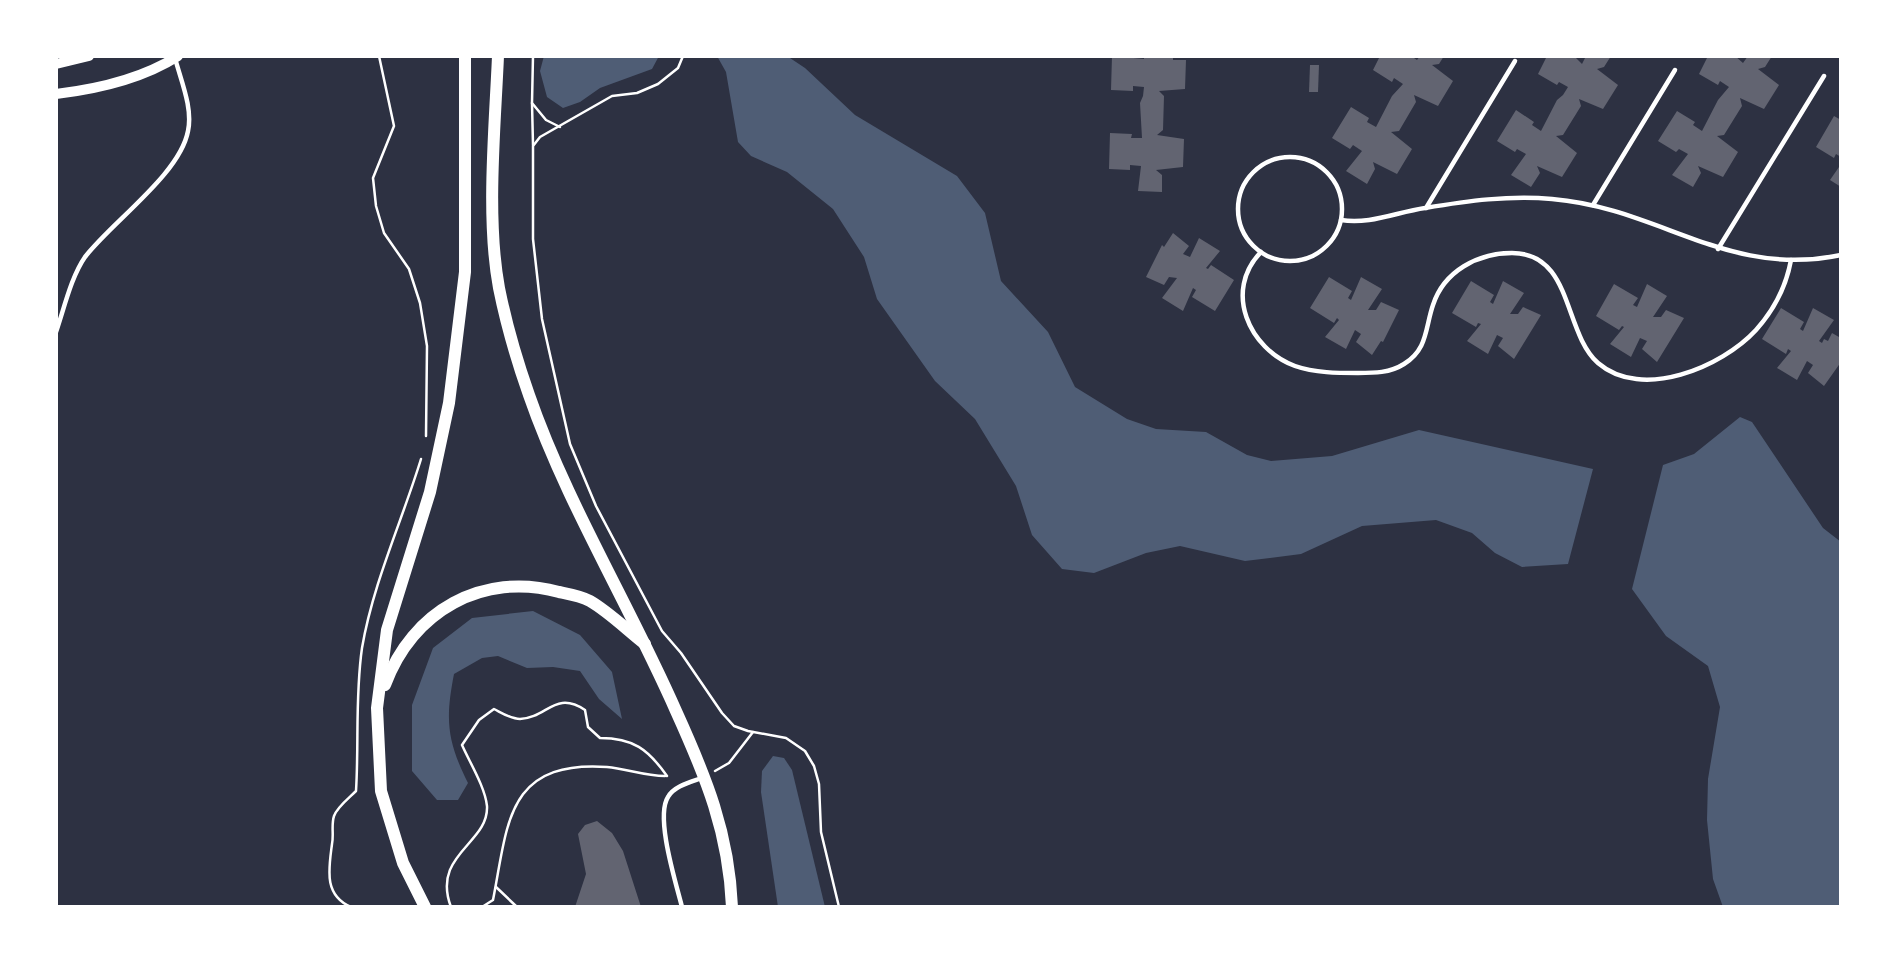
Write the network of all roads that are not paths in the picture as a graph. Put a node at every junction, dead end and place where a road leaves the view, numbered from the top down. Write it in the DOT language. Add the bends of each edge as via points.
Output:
graph roads {
  1 [pos="89,56"];
  2 [pos="465,56"];
  3 [pos="498,56"];
  4 [pos="177,57"];
  5 [pos="1515,61"];
  6 [pos="56,64"];
  7 [pos="1675,70"];
  8 [pos="1824,76"];
  9 [pos="56,94"];
  10 [pos="1593,205"];
  11 [pos="1426,208"];
  12 [pos="1341,220"];
  13 [pos="1718,249"];
  14 [pos="1261,252"];
  15 [pos="1841,255"];
  16 [pos="1791,260"];
  17 [pos="56,332"];
  18 [pos="648,646"];
  19 [pos="377,708"];
  20 [pos="706,776"];
  21 [pos="425,907"];
  22 [pos="682,907"];
  23 [pos="732,907"];
  1 -- 6 [label="street"];
  2 -- 19 [label="main road" via="465,272 449,403 430,492 387,630"];
  3 -- 18 [label="main road" via="494,227 499,287 534,407"];
  4 -- 9 [label="street" via="131,78"];
  4 -- 17 [label="lane" via="189,130 179,160 83,260"];
  5 -- 11 [label="lane"];
  7 -- 10 [label="lane"];
  8 -- 13 [label="lane"];
  10 -- 11 [label="lane" via="1507,197"];
  10 -- 13 [label="lane" via="1642,218"];
  11 -- 12 [label="lane" via="1362,221"];
  12 -- 14 [label="lane" via="1328,245 1310,257 1289,261"];
  12 -- 14 [label="lane" via="1340,194 1322,167 1291,157 1270,161 1246,182 1239,202 1245,234"];
  13 -- 16 [label="lane"];
  14 -- 16 [label="lane" via="1244,280 1244,312 1265,347 1297,367 1371,373 1402,366 1424,342 1432,306 1450,277 1483,258 1520,254 1545,265 1558,279 1577,329 1597,362 1614,373 1645,380 1671,376 1738,346 1774,307"];
  15 -- 16 [label="lane"];
  18 -- 19 [label="main road" via="589,600 539,586 493,586 450,603 411,637 391,669"];
  18 -- 20 [label="main road"];
  19 -- 21 [label="main road" via="381,791 403,863"];
  20 -- 22 [label="lane" via="678,787 667,797 664,817"];
  20 -- 23 [label="main road" via="730,864"];
}
